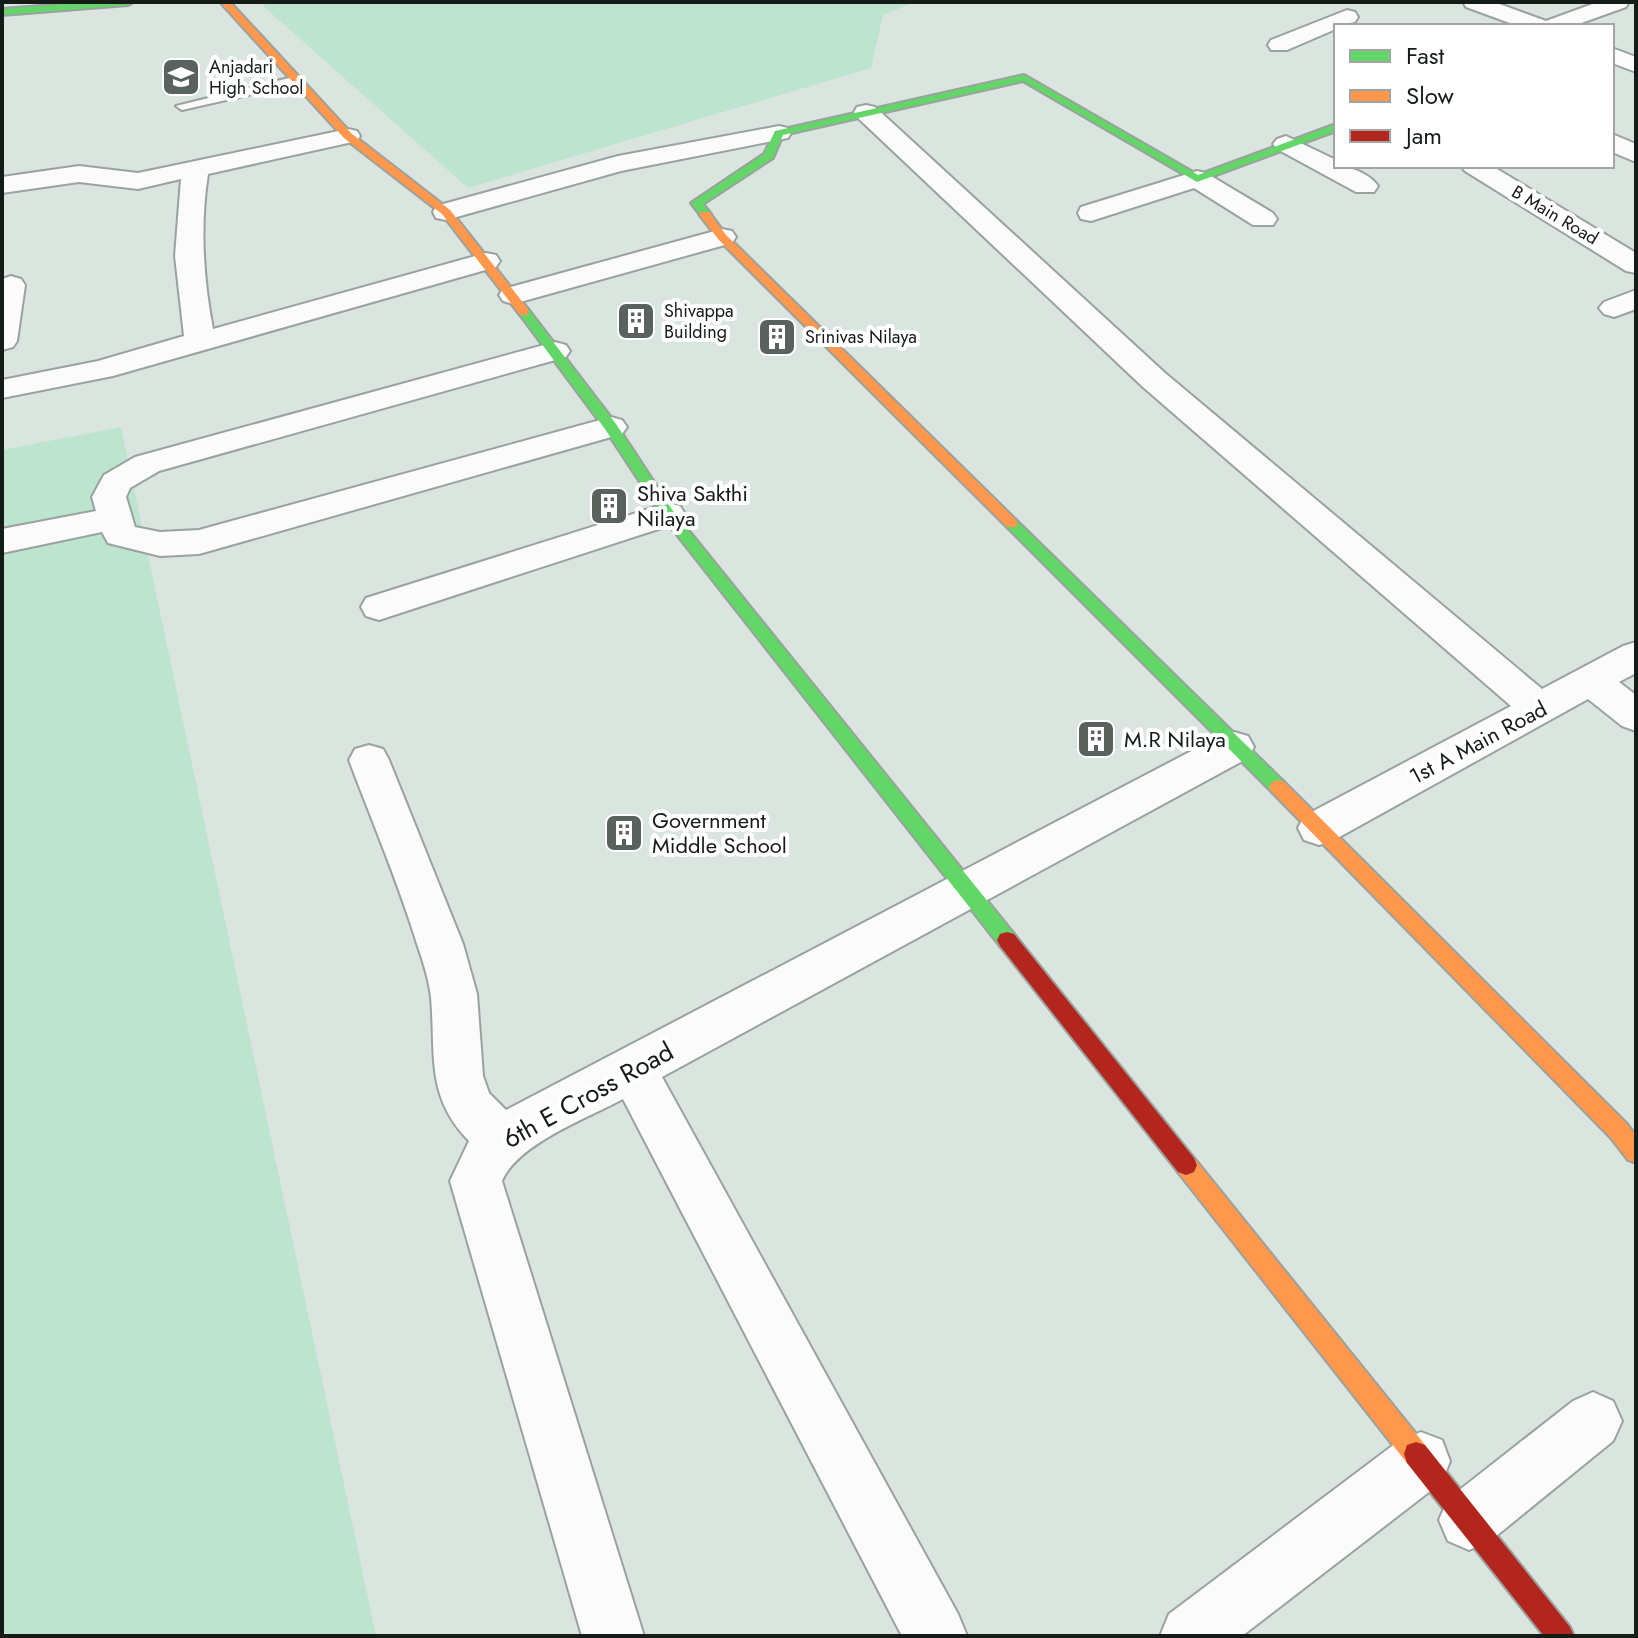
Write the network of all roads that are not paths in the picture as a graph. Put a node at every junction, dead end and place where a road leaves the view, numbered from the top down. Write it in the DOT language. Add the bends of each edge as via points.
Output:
graph roads {
  1 [pos="128,2"];
  2 [pos="225,2"];
  3 [pos="1474,2"];
  4 [pos="1616,2"];
  5 [pos="97,3"];
  6 [pos="1636,11"];
  7 [pos="2,12"];
  8 [pos="1361,16"];
  9 [pos="1338,24"];
  10 [pos="1534,24"];
  11 [pos="1557,24"];
  12 [pos="1334,26"];
  13 [pos="1279,45"];
  14 [pos="1614,56"];
  15 [pos="1636,65"];
  16 [pos="297,80"];
  17 [pos="182,106"];
  18 [pos="866,112"];
  19 [pos="1334,128"];
  20 [pos="779,133"];
  21 [pos="348,136"];
  22 [pos="1614,143"];
  23 [pos="1286,144"];
  24 [pos="1636,154"];
  25 [pos="1477,168"];
  26 [pos="196,170"];
  27 [pos="1197,179"];
  28 [pos="2,185"];
  29 [pos="1365,186"];
  30 [pos="446,212"];
  31 [pos="1091,213"];
  32 [pos="1263,219"];
  33 [pos="1636,232"];
  34 [pos="722,237"];
  35 [pos="1604,245"];
  36 [pos="486,261"];
  37 [pos="1636,265"];
  38 [pos="11,285"];
  39 [pos="513,295"];
  40 [pos="2,341"];
  41 [pos="200,341"];
  42 [pos="555,351"];
  43 [pos="2,389"];
  44 [pos="611,427"];
  45 [pos="668,514"];
  46 [pos="115,518"];
  47 [pos="2,541"];
  48 [pos="379,607"];
  49 [pos="1636,656"];
  50 [pos="1591,681"];
  51 [pos="1540,709"];
  52 [pos="1636,716"];
  53 [pos="1234,747"];
  54 [pos="369,760"];
  55 [pos="1319,828"];
  56 [pos="965,890"];
  57 [pos="632,1069"];
  58 [pos="1630,1134"];
  59 [pos="501,1139"];
  60 [pos="1593,1421"];
  61 [pos="1421,1461"];
  62 [pos="1469,1520"];
  63 [pos="613,1636"];
  64 [pos="936,1636"];
  65 [pos="1191,1636"];
  66 [pos="1561,1636"];
  1 -- 5 [label="street"];
  2 -- 16 [label="street"];
  3 -- 10 [label="street"];
  4 -- 6 [label="street"];
  4 -- 11 [label="street"];
  5 -- 7 [label="street"];
  8 -- 9 [label="street"];
  12 -- 13 [label="street"];
  14 -- 15 [label="street"];
  16 -- 17 [label="lane"];
  16 -- 21 [label="street"];
  18 -- 20 [label="street"];
  18 -- 27 [label="street" via="1024,78"];
  18 -- 51 [label="street" via="1154,380"];
  19 -- 23 [label="street"];
  20 -- 30 [label="street" via="618,164"];
  20 -- 34 [label="street" via="769,156 697,203"];
  21 -- 26 [label="street"];
  21 -- 30 [label="street"];
  22 -- 24 [label="street"];
  23 -- 27 [label="street"];
  23 -- 29 [label="street"];
  25 -- 35 [label="street, B Main Road"];
  26 -- 28 [label="street" via="138,181 79,174"];
  26 -- 41 [label="street" via="188,224"];
  27 -- 31 [label="street"];
  27 -- 32 [label="street"];
  30 -- 36 [label="street"];
  33 -- 35 [label="street"];
  34 -- 39 [label="street"];
  34 -- 53 [label="street"];
  35 -- 37 [label="street, B Main Road"];
  36 -- 39 [label="street"];
  36 -- 41 [label="street"];
  38 -- 40 [label="street"];
  39 -- 42 [label="street"];
  41 -- 43 [label="street" via="102,369"];
  42 -- 44 [label="street"];
  42 -- 46 [label="street" via="168,455 116,482 109,497"];
  44 -- 45 [label="street"];
  44 -- 46 [label="street" via="199,542 160,544 120,535"];
  45 -- 48 [label="street"];
  45 -- 56 [label="street"];
  46 -- 47 [label="street"];
  49 -- 50 [label="street, 1st A Main Road"];
  50 -- 51 [label="street, 1st A Main Road"];
  50 -- 52 [label="street"];
  51 -- 55 [label="street, 1st A Main Road"];
  53 -- 55 [label="street"];
  53 -- 56 [label="street, 6th E Cross Road"];
  54 -- 59 [label="street" via="440,944 454,994 459,1076 468,1106"];
  55 -- 58 [label="street"];
  56 -- 57 [label="street, 6th E Cross Road"];
  56 -- 61 [label="street"];
  57 -- 59 [label="street, 6th E Cross Road"];
  57 -- 64 [label="street"];
  59 -- 63 [label="street, 6th E Cross Road" via="476,1181"];
  60 -- 62 [label="street"];
  61 -- 62 [label="street"];
  61 -- 65 [label="street"];
  62 -- 66 [label="street"];
}
